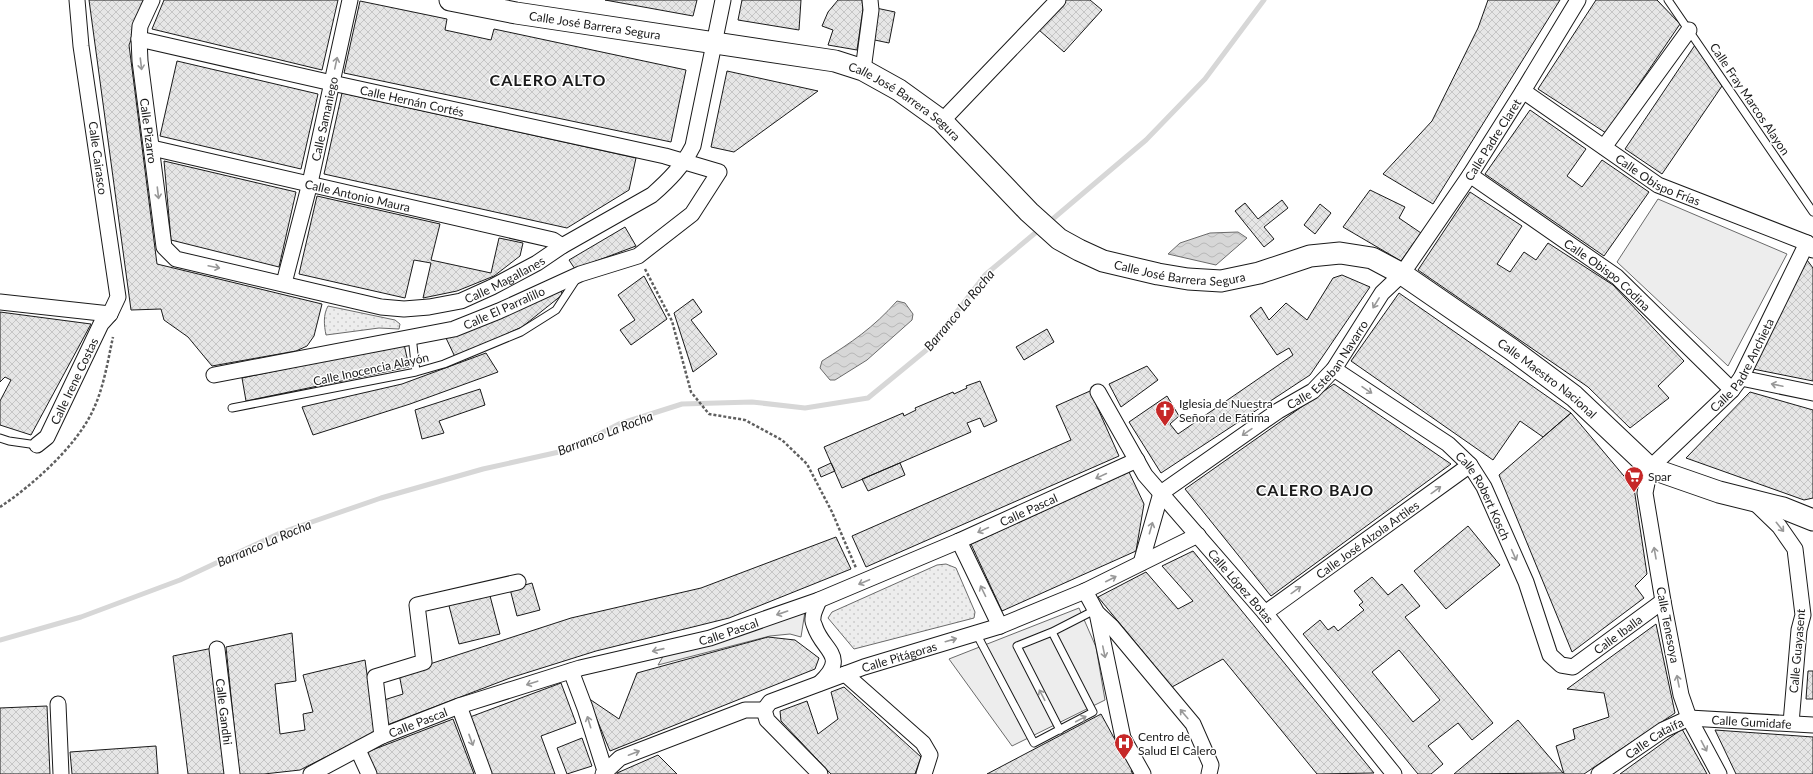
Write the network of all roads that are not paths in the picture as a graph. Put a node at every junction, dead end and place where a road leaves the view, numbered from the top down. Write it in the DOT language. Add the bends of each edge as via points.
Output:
graph roads {
  1 [pos="77,0"];
  2 [pos="152,0"];
  3 [pos="350,0"];
  4 [pos="450,0"];
  5 [pos="722,0"];
  6 [pos="870,0"];
  7 [pos="1058,0"];
  8 [pos="1578,0"];
  9 [pos="1668,0"];
  10 [pos="1689,30"];
  11 [pos="139,39"];
  12 [pos="715,43"];
  13 [pos="863,70"];
  14 [pos="332,83"];
  15 [pos="1523,91"];
  16 [pos="942,121"];
  17 [pos="1604,147"];
  18 [pos="152,148"];
  19 [pos="685,161"];
  20 [pos="1470,175"];
  21 [pos="310,183"];
  22 [pos="1813,212"];
  23 [pos="562,246"];
  24 [pos="1810,246"];
  25 [pos="1310,256"];
  26 [pos="176,259"];
  27 [pos="580,274"];
  28 [pos="1402,274"];
  29 [pos="284,283"];
  30 [pos="0,302"];
  31 [pos="110,314"];
  32 [pos="412,336"];
  33 [pos="1334,368"];
  34 [pos="416,372"];
  35 [pos="214,375"];
  36 [pos="1736,384"];
  37 [pos="1098,392"];
  38 [pos="1813,393"];
  39 [pos="232,408"];
  40 [pos="0,438"];
  41 [pos="37,445"];
  42 [pos="1137,460"];
  43 [pos="1470,465"];
  44 [pos="1650,468"];
  45 [pos="1161,493"];
  46 [pos="1752,500"];
  47 [pos="1813,507"];
  48 [pos="1783,508"];
  49 [pos="1813,520"];
  50 [pos="1198,535"];
  51 [pos="959,541"];
  52 [pos="1141,563"];
  53 [pos="518,582"];
  54 [pos="1085,591"];
  55 [pos="819,600"];
  56 [pos="1663,601"];
  57 [pos="1808,610"];
  58 [pos="1096,612"];
  59 [pos="1265,614"];
  60 [pos="1000,626"];
  61 [pos="1052,632"];
  62 [pos="976,633"];
  63 [pos="217,648"];
  64 [pos="830,649"];
  65 [pos="864,667"];
  66 [pos="1573,667"];
  67 [pos="571,671"];
  68 [pos="845,674"];
  69 [pos="820,683"];
  70 [pos="58,704"];
  71 [pos="459,706"];
  72 [pos="764,710"];
  73 [pos="1690,718"];
  74 [pos="1791,723"];
  75 [pos="1813,725"];
  76 [pos="1060,730"];
  77 [pos="382,736"];
  78 [pos="358,750"];
  79 [pos="61,774"];
  80 [pos="232,774"];
  81 [pos="311,774"];
  82 [pos="368,774"];
  83 [pos="484,774"];
  84 [pos="604,774"];
  85 [pos="820,774"];
  86 [pos="924,774"];
  87 [pos="1143,774"];
  88 [pos="1209,774"];
  89 [pos="1394,774"];
  90 [pos="1600,774"];
  91 [pos="1719,774"];
  1 -- 31 [label="street, Calle Cairasco" via="81,46 118,297"];
  2 -- 11 [label="street, Calle Pizarro" via="140,26"];
  14 -- 3 [label="street, Calle Samaniego, one-way"];
  4 -- 12 [label="street, Calle José Barrera Segura" via="516,14"];
  5 -- 12 [label="street, Calle Magallanes"];
  6 -- 13 [label="street"];
  7 -- 16 [label="street"];
  8 -- 15 [label="street, Calle Padre Claret"];
  9 -- 10 [label="lane, Calle Fray Marcos Alayon"];
  10 -- 17 [label="street"];
  10 -- 22 [label="lane, Calle Fray Marcos Alayon"];
  11 -- 14 [label="street, Calle Hernán Cortés"];
  11 -- 18 [label="street, Calle Pizarro, one-way"];
  12 -- 13 [label="street, Calle José Barrera Segura" via="835,61"];
  12 -- 19 [label="street, Calle Magallanes" via="693,146"];
  13 -- 16 [label="street, Calle José Barrera Segura" via="899,90"];
  14 -- 19 [label="street, Calle Hernán Cortés"];
  14 -- 21 [label="street, Calle Samaniego"];
  15 -- 17 [label="street, Calle Obispo Frías"];
  15 -- 20 [label="street, Calle Padre Claret"];
  16 -- 25 [label="street, Calle José Barrera Segura" via="1029,212 1059,239 1103,261 1158,274 1221,281 1259,274"];
  17 -- 24 [label="street, Calle Obispo Frías" via="1658,185"];
  18 -- 21 [label="street, Calle Antonio Maura"];
  18 -- 26 [label="street, Calle Pizarro, one-way" via="164,247"];
  19 -- 23 [label="street, Calle Magallanes" via="652,195"];
  19 -- 27 [label="street, Calle El Parralillo" via="719,172 692,214 638,256"];
  20 -- 28 [label="street, Calle Padre Claret"];
  20 -- 36 [label="street, Calle Obispo Codina" via="1617,277"];
  21 -- 23 [label="street, Calle Antonio Maura" via="553,240"];
  21 -- 29 [label="street, Calle Samaniego"];
  23 -- 29 [label="street, Calle Magallanes" via="492,287 461,301 429,307 381,307"];
  24 -- 36 [label="street, Calle Padre Anchieta"];
  25 -- 28 [label="street, Calle Maestro Nacional" via="1340,253 1372,258"];
  26 -- 29 [label="street, Calle Magallanes, one-way"];
  27 -- 32 [label="street, Calle El Parralillo" via="454,329"];
  27 -- 34 [label="lane, Calle Inocencia Alayón" via="556,310 522,332 444,364"];
  28 -- 33 [label="street, Calle Esteban Navarro, one-way" via="1382,294"];
  28 -- 44 [label="street, Calle Maestro Nacional" via="1574,396"];
  30 -- 31 [label="street"];
  31 -- 41 [label="street, Calle Irene Costas" via="101,324 47,437"];
  32 -- 34 [label="lane"];
  32 -- 35 [label="street, Calle El Parralillo"];
  33 -- 43 [label="street, Calle Robert Kosch, one-way" via="1448,444"];
  33 -- 45 [label="street, Calle Esteban Navarro, one-way" via="1313,391 1278,411"];
  34 -- 39 [label="lane, Calle Inocencia Alayón"];
  38 -- 36 [label="street, one-way"];
  36 -- 44 [label="street, Calle Padre Anchieta"];
  37 -- 42 [label="street, Calle López Botas"];
  40 -- 41 [label="lane"];
  42 -- 45 [label="street, Calle López Botas" via="1145,475"];
  42 -- 51 [label="street, Calle Pascal, one-way"];
  59 -- 43 [label="street, Calle José Alzola Artiles, one-way"];
  43 -- 66 [label="street, Calle Robert Kosch, one-way" via="1484,487 1526,582 1550,655 1561,665"];
  44 -- 46 [label="street, Calle Maestro Nacional" via="1719,492"];
  56 -- 44 [label="street, Calle Tenesoya, one-way" via="1644,494"];
  45 -- 50 [label="street, Calle López Botas"];
  52 -- 45 [label="street, one-way"];
  46 -- 48 [label="street, Calle Maestro Nacional"];
  46 -- 57 [label="street, Calle Guayasent, one-way" via="1779,526 1795,549"];
  47 -- 48 [label="street, Calle Maestro Nacional"];
  48 -- 49 [label="street, Calle Maestro Nacional"];
  50 -- 52 [label="street, Calle Pitágoras"];
  50 -- 59 [label="street, Calle López Botas"];
  51 -- 55 [label="street, Calle Pascal, one-way"];
  60 -- 51 [label="street, one-way"];
  54 -- 52 [label="street, Calle Pitágoras, one-way"];
  53 -- 77 [label="street" via="417,605 424,662 375,677"];
  54 -- 58 [label="street"];
  54 -- 60 [label="street, Calle Pitágoras"];
  55 -- 64 [label="street" via="812,619 817,632"];
  55 -- 67 [label="street, Calle Pascal, one-way" via="710,638"];
  56 -- 66 [label="street, Calle Iballa"];
  73 -- 56 [label="street, Calle Tenesoya, one-way" via="1681,695"];
  57 -- 74 [label="street, Calle Guayasent" via="1799,630"];
  58 -- 61 [label="lane"];
  58 -- 87 [label="street, one-way" via="1123,738"];
  88 -- 58 [label="street, one-way" via="1211,765 1193,724 1112,627"];
  59 -- 89 [label="street, Calle López Botas"];
  60 -- 62 [label="street, Calle Pitágoras"];
  76 -- 61 [label="lane, one-way" via="1093,712"];
  76 -- 61 [label="lane, one-way" via="1017,646"];
  65 -- 62 [label="street, Calle Pitágoras, one-way"];
  62 -- 76 [label="lane" via="1034,743"];
  63 -- 80 [label="street, Calle Gandhi"];
  64 -- 65 [label="street" via="845,661"];
  64 -- 69 [label="street" via="834,664 829,675"];
  65 -- 68 [label="street, Calle Pitágoras"];
  67 -- 71 [label="street, Calle Pascal, one-way"];
  84 -- 67 [label="street, one-way" via="585,708"];
  68 -- 69 [label="street, Calle Pitágoras"];
  68 -- 86 [label="street" via="923,743 930,755"];
  69 -- 72 [label="street, Calle Pitágoras" via="770,702"];
  70 -- 79 [label="street"];
  71 -- 77 [label="street, Calle Pascal"];
  71 -- 83 [label="street, one-way"];
  84 -- 72 [label="street, one-way" via="620,758 745,710"];
  72 -- 85 [label="street" via="767,720"];
  73 -- 74 [label="street, Calle Gumidafe"];
  73 -- 90 [label="street, Calle Cataifa" via="1663,730"];
  73 -- 91 [label="street, Calle Tenesoya, one-way"];
  74 -- 75 [label="street, Calle Gumidafe"];
  77 -- 78 [label="street, Calle Pascal"];
  78 -- 81 [label="street, Calle Pascal"];
  78 -- 82 [label="street"];
}
